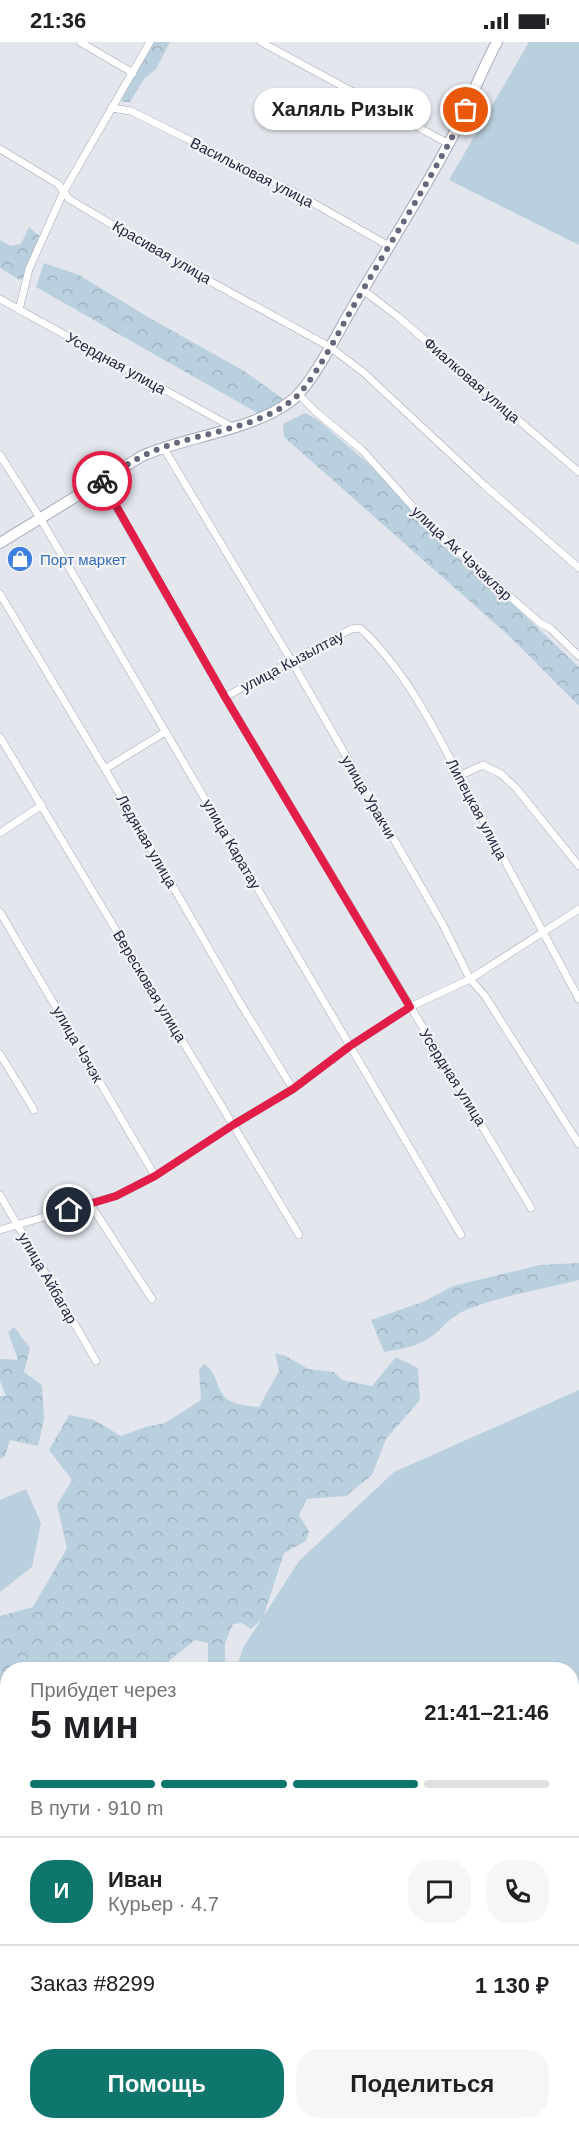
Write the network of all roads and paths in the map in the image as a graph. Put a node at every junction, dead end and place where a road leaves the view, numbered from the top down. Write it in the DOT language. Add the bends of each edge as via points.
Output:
graph roads {
  1 [pos="80,42"];
  2 [pos="150,42"];
  3 [pos="261,42"];
  4 [pos="497,42"];
  5 [pos="133,73"];
  6 [pos="111,108"];
  7 [pos="449,144"];
  8 [pos="0,149"];
  9 [pos="64,191"];
  10 [pos="390,246"];
  11 [pos="363,290"];
  12 [pos="0,299"];
  13 [pos="19,310"];
  14 [pos="330,346"];
  15 [pos="298,394"];
  16 [pos="232,427"];
  17 [pos="163,447"];
  18 [pos="0,455"];
  19 [pos="579,472"];
  20 [pos="101,480"];
  21 [pos="40,518"];
  22 [pos="0,543"];
  23 [pos="579,568"];
  24 [pos="0,594"];
  25 [pos="360,628"];
  26 [pos="579,656"];
  27 [pos="291,660"];
  28 [pos="225,697"];
  29 [pos="165,732"];
  30 [pos="0,737"];
  31 [pos="105,769"];
  32 [pos="459,776"];
  33 [pos="42,805"];
  34 [pos="0,833"];
  35 [pos="579,866"];
  36 [pos="579,909"];
  37 [pos="0,912"];
  38 [pos="543,932"];
  39 [pos="470,979"];
  40 [pos="579,999"];
  41 [pos="410,1007"];
  42 [pos="350,1046"];
  43 [pos="0,1053"];
  44 [pos="293,1089"];
  45 [pos="33,1110"];
  46 [pos="233,1125"];
  47 [pos="579,1144"];
  48 [pos="155,1176"];
  49 [pos="0,1195"];
  50 [pos="90,1204"];
  51 [pos="531,1208"];
  52 [pos="18,1226"];
  53 [pos="0,1230"];
  54 [pos="461,1235"];
  55 [pos="299,1236"];
  56 [pos="152,1299"];
  57 [pos="96,1361"];
  1 -- 5 [label="street"];
  2 -- 5 [label="street"];
  3 -- 7 [label="street"];
  4 -- 7 [label="street"];
  5 -- 6 [label="street"];
  6 -- 9 [label="street"];
  6 -- 10 [label="street, Васильковая улица" via="140,115 292,191"];
  7 -- 10 [label="street"];
  8 -- 9 [label="street, Красивая улица"];
  9 -- 13 [label="street" via="29,269"];
  9 -- 14 [label="street, Красивая улица" via="69,199 175,262"];
  10 -- 11 [label="street"];
  11 -- 14 [label="street"];
  11 -- 19 [label="street, Фиалковая улица"];
  12 -- 13 [label="street, Усердная улица"];
  13 -- 16 [label="street, Усердная улица"];
  14 -- 15 [label="street"];
  14 -- 23 [label="street"];
  15 -- 16 [label="street" via="262,417"];
  15 -- 26 [label="street, улица Ак Чэчэклэр" via="362,450 431,527"];
  16 -- 17 [label="street"];
  17 -- 20 [label="street"];
  17 -- 27 [label="street, улица Уракчи"];
  18 -- 21 [label="street, улица Каратау"];
  20 -- 21 [label="street"];
  20 -- 28 [label="street, Усердная улица"];
  21 -- 22 [label="street"];
  21 -- 29 [label="street, улица Каратау"];
  24 -- 31 [label="street, Ледяная улица"];
  25 -- 27 [label="street, улица Кызылтау"];
  25 -- 32 [label="street, Липецкая улица" via="403,676"];
  27 -- 28 [label="street, улица Кызылтау"];
  27 -- 39 [label="street, улица Уракчи"];
  28 -- 41 [label="street, Усердная улица"];
  29 -- 31 [label="street"];
  29 -- 42 [label="street, улица Каратау"];
  30 -- 33 [label="street, Вересковая улица"];
  31 -- 44 [label="street, Ледяная улица"];
  32 -- 35 [label="street" via="483,765 501,774 535,809"];
  32 -- 38 [label="street, Липецкая улица"];
  33 -- 34 [label="street"];
  33 -- 46 [label="street, Вересковая улица"];
  36 -- 38 [label="street"];
  37 -- 48 [label="street, улица Чэчэк"];
  38 -- 39 [label="street"];
  38 -- 40 [label="street, Липецкая улица"];
  39 -- 41 [label="street"];
  39 -- 47 [label="street, улица Уракчи" via="485,996"];
  41 -- 42 [label="street"];
  41 -- 51 [label="street, Усердная улица"];
  42 -- 44 [label="street"];
  42 -- 54 [label="street, улица Каратау"];
  43 -- 45 [label="street"];
  44 -- 46 [label="street"];
  46 -- 48 [label="street"];
  46 -- 55 [label="street, Вересковая улица"];
  48 -- 50 [label="street"];
  49 -- 52 [label="street, улица Айбагар"];
  50 -- 52 [label="street"];
  50 -- 56 [label="street"];
  52 -- 53 [label="street"];
  52 -- 57 [label="street, улица Айбагар"];
}
